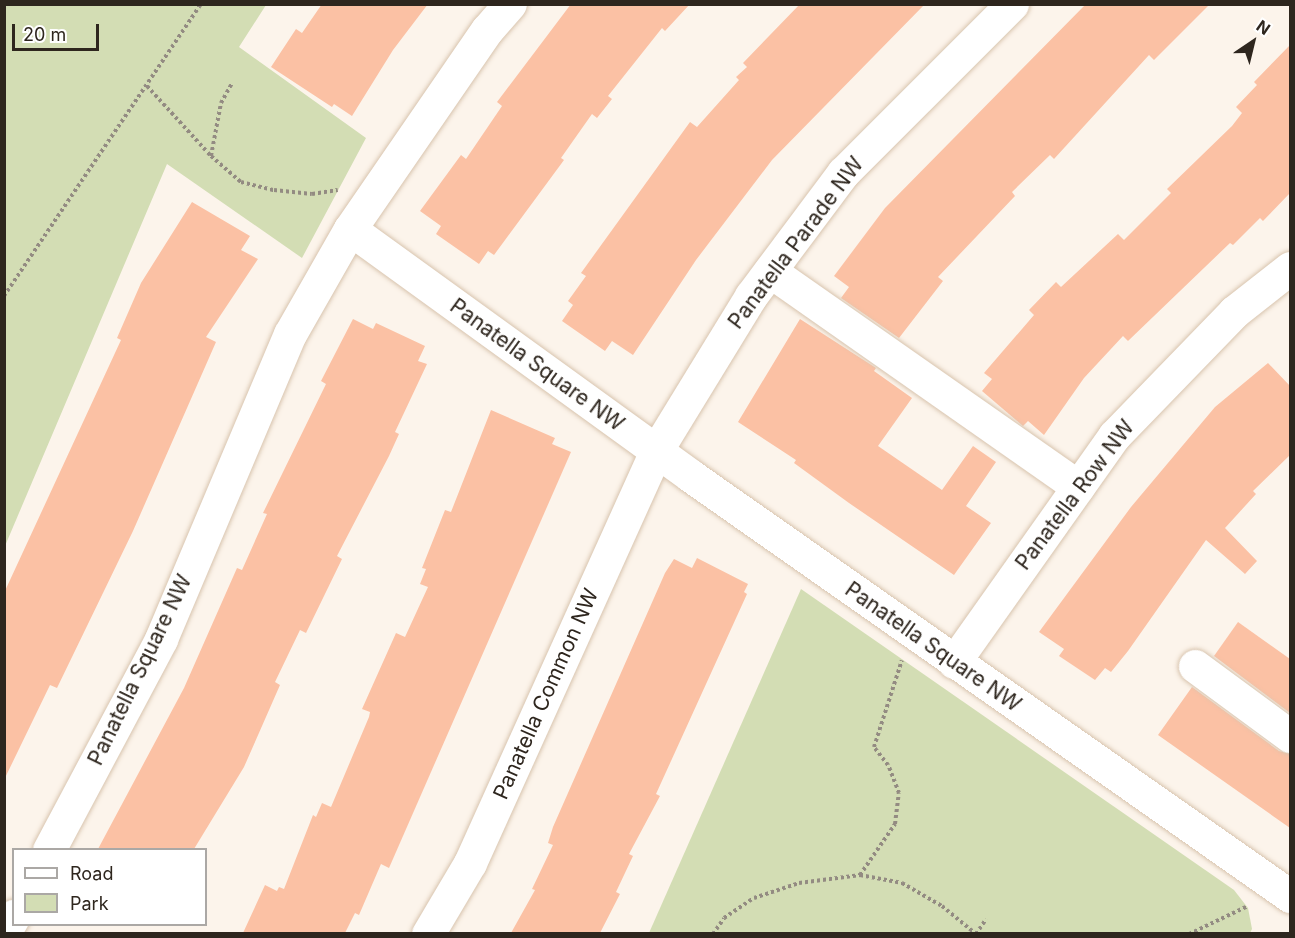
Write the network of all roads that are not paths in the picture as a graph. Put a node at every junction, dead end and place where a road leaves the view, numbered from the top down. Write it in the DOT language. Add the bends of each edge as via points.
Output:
graph roads {
  1 [pos="510,4"];
  2 [pos="1012,4"];
  3 [pos="350,229"];
  4 [pos="1290,268"];
  5 [pos="770,271"];
  6 [pos="656,451"];
  7 [pos="1078,487"];
  8 [pos="954,662"];
  9 [pos="1195,666"];
  10 [pos="1290,736"];
  11 [pos="50,848"];
  12 [pos="1290,896"];
  13 [pos="12,919"];
  14 [pos="4,933"];
  15 [pos="428,933"];
  1 -- 3 [label="street" via="487,30"];
  2 -- 5 [label="street, Panatella Parade NW" via="843,173"];
  3 -- 6 [label="street, Panatella Square NW"];
  3 -- 11 [label="street, Panatella Square NW" via="290,334 161,639"];
  4 -- 7 [label="street, Panatella Row NW" via="1234,312 1114,436"];
  5 -- 6 [label="street, Panatella Parade NW"];
  5 -- 7 [label="street"];
  6 -- 8 [label="street, Panatella Square NW"];
  6 -- 15 [label="street, Panatella Common NW" via="470,863"];
  7 -- 8 [label="street, Panatella Row NW"];
  8 -- 12 [label="street, Panatella Square NW"];
  9 -- 10 [label="street"];
  13 -- 14 [label="street"];
}
